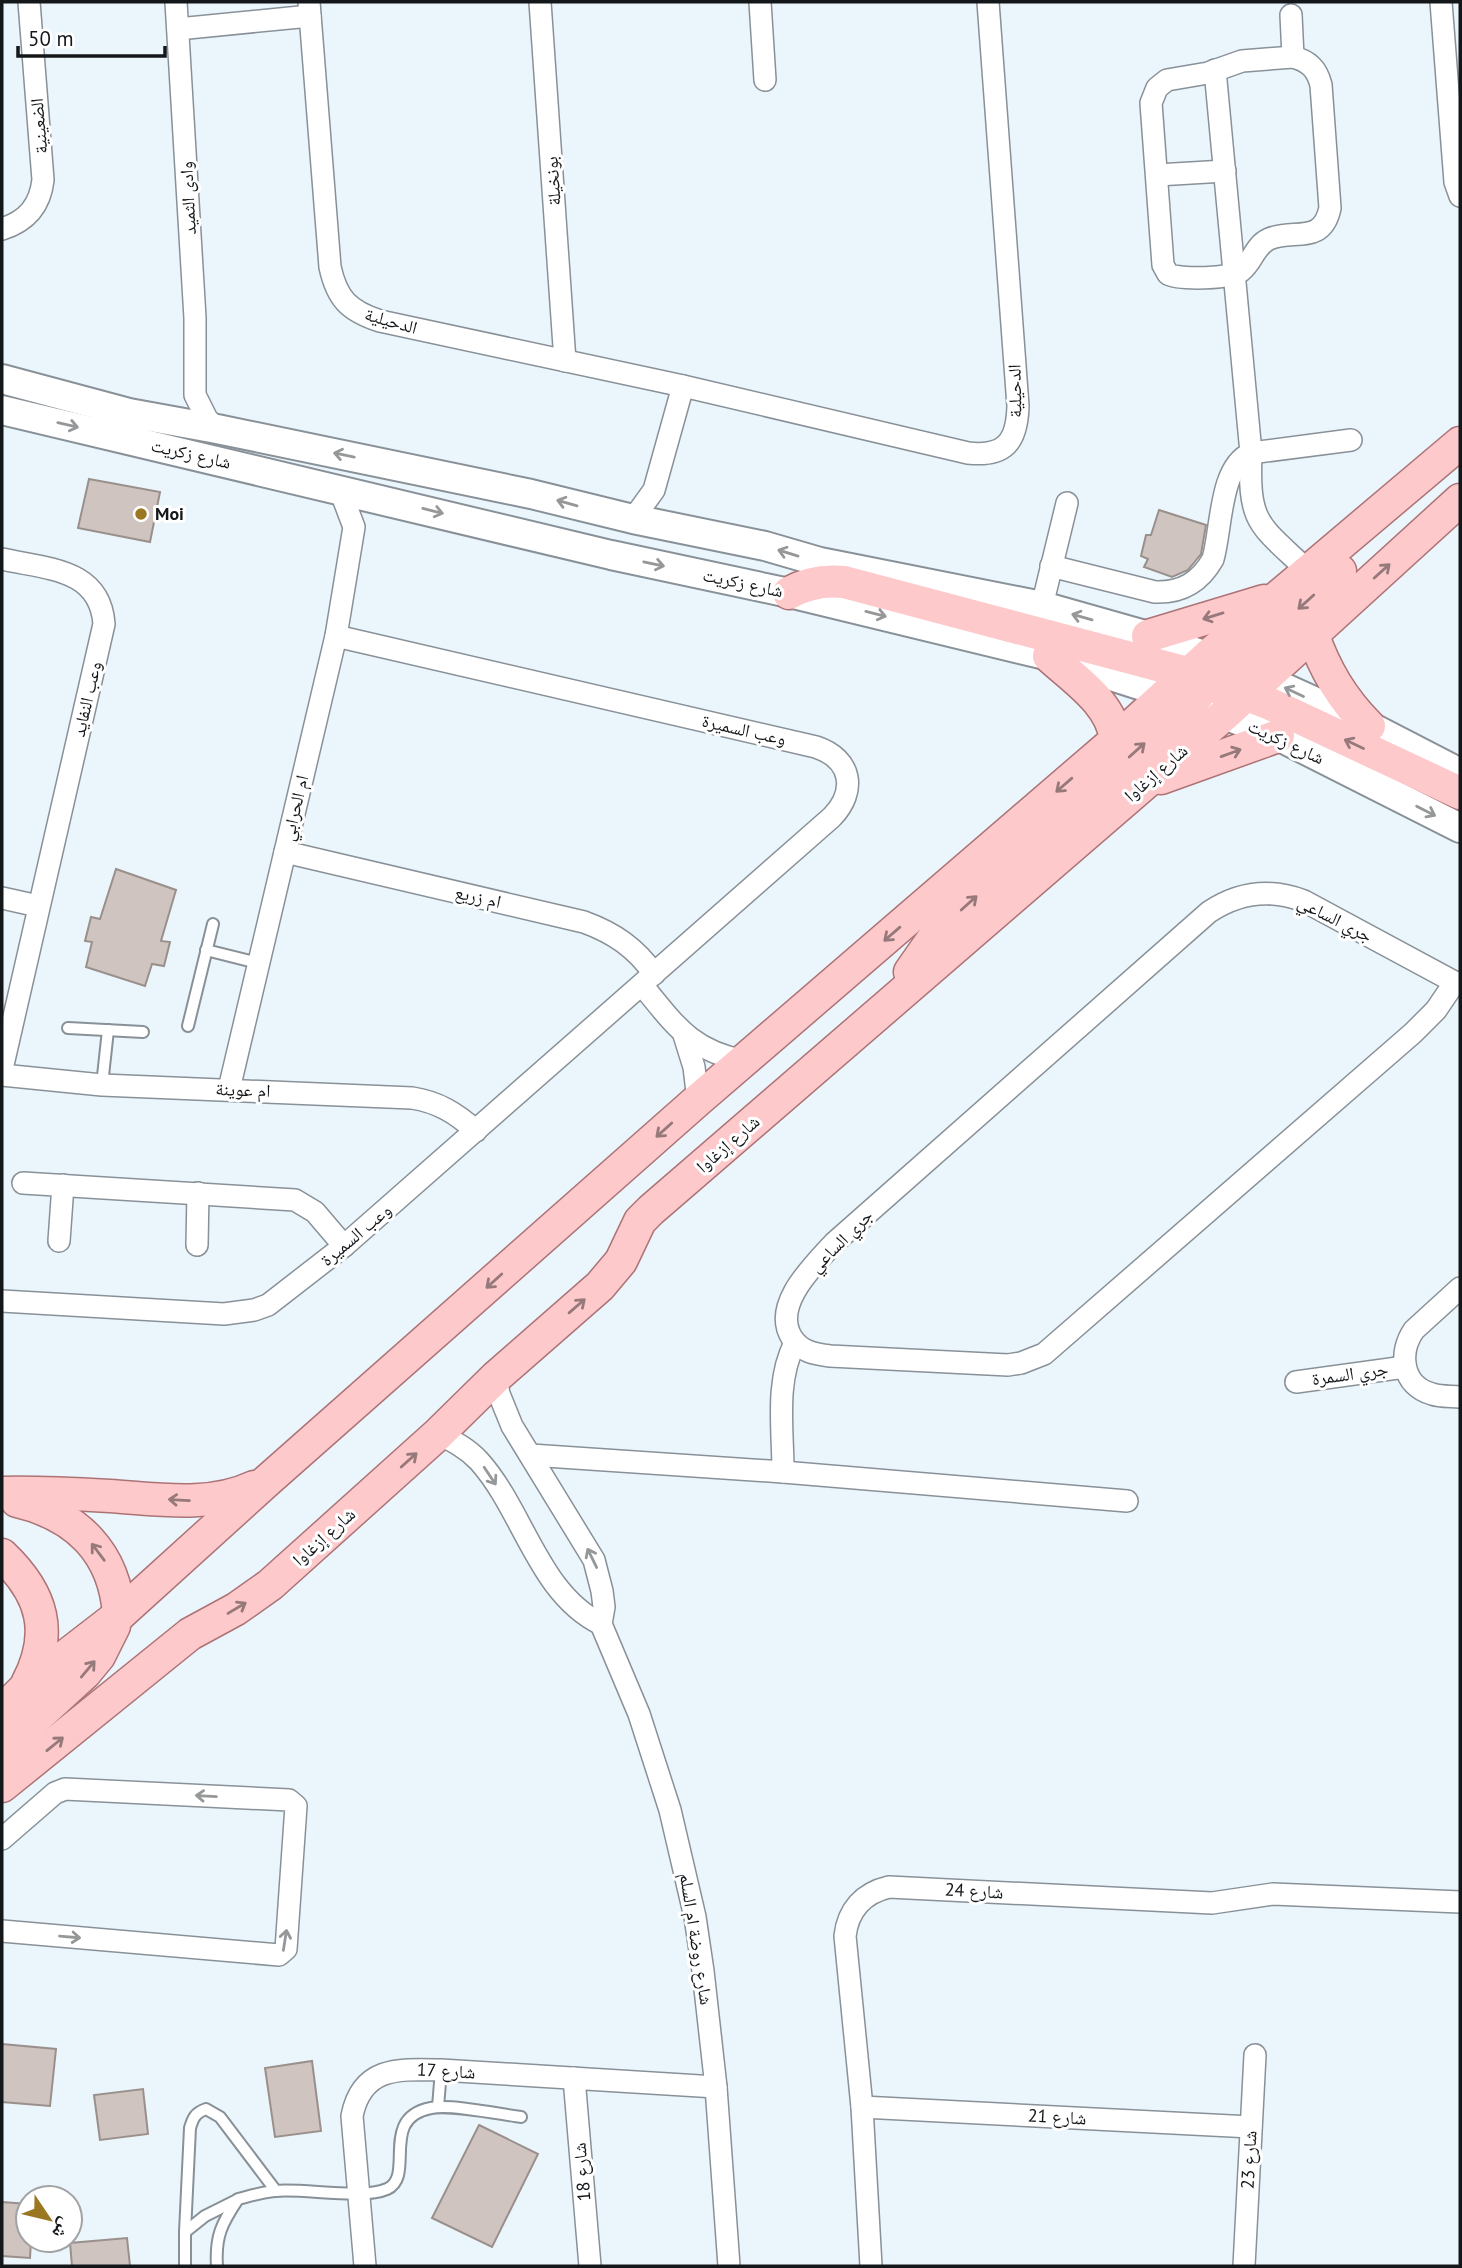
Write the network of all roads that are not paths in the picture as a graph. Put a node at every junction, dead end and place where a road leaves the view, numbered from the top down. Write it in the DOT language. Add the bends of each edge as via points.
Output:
graph roads {
  1 [pos="29,2"];
  2 [pos="176,2"];
  3 [pos="540,2"];
  4 [pos="760,2"];
  5 [pos="988,2"];
  6 [pos="1441,2"];
  7 [pos="309,9"];
  8 [pos="1290,15"];
  9 [pos="178,29"];
  10 [pos="1293,57"];
  11 [pos="1215,70"];
  12 [pos="765,80"];
  13 [pos="1225,171"];
  14 [pos="1157,175"];
  15 [pos="1460,196"];
  16 [pos="2,229"];
  17 [pos="1236,276"];
  18 [pos="565,361"];
  19 [pos="2,379"];
  20 [pos="683,386"];
  21 [pos="195,395"];
  22 [pos="2,410"];
  23 [pos="173,422"];
  24 [pos="217,429"];
  25 [pos="1351,440"];
  26 [pos="1460,443"];
  27 [pos="1251,453"];
  28 [pos="340,490"];
  29 [pos="1397,496"];
  30 [pos="384,499"];
  31 [pos="1460,500"];
  32 [pos="1067,503"];
  33 [pos="646,522"];
  34 [pos="354,527"];
  35 [pos="2,559"];
  36 [pos="1051,566"];
  37 [pos="1308,571"];
  38 [pos="789,593"];
  39 [pos="1278,596"];
  40 [pos="1042,606"];
  41 [pos="1312,633"];
  42 [pos="336,636"];
  43 [pos="1148,636"];
  44 [pos="1049,656"];
  45 [pos="1215,684"];
  46 [pos="1368,726"];
  47 [pos="1278,736"];
  48 [pos="1115,740"];
  49 [pos="1460,773"];
  50 [pos="1143,784"];
  51 [pos="1460,793"];
  52 [pos="1460,828"];
  53 [pos="285,852"];
  54 [pos="2,898"];
  55 [pos="38,906"];
  56 [pos="212,924"];
  57 [pos="206,950"];
  58 [pos="258,963"];
  59 [pos="648,979"];
  60 [pos="1458,984"];
  61 [pos="900,995"];
  62 [pos="188,1026"];
  63 [pos="68,1028"];
  64 [pos="107,1030"];
  65 [pos="143,1032"];
  66 [pos="684,1035"];
  67 [pos="745,1060"];
  68 [pos="2,1072"];
  69 [pos="102,1085"];
  70 [pos="229,1089"];
  71 [pos="698,1100"];
  72 [pos="475,1131"];
  73 [pos="23,1183"];
  74 [pos="63,1185"];
  75 [pos="198,1193"];
  76 [pos="59,1241"];
  77 [pos="197,1245"];
  78 [pos="344,1245"];
  79 [pos="1460,1288"];
  80 [pos="2,1301"];
  81 [pos="795,1343"];
  82 [pos="1405,1367"];
  83 [pos="496,1377"];
  84 [pos="1296,1382"];
  85 [pos="1460,1397"];
  86 [pos="438,1434"];
  87 [pos="531,1455"];
  88 [pos="783,1472"];
  89 [pos="268,1480"];
  90 [pos="2,1495"];
  91 [pos="1127,1502"];
  92 [pos="2,1555"];
  93 [pos="120,1615"];
  94 [pos="601,1625"];
  95 [pos="27,1686"];
  96 [pos="2,1711"];
  97 [pos="2,1749"];
  98 [pos="2,1786"];
  99 [pos="2,1839"];
  100 [pos="1460,1902"];
  101 [pos="2,1931"];
  102 [pos="1255,2055"];
  103 [pos="441,2070"];
  104 [pos="574,2078"];
  105 [pos="716,2087"];
  106 [pos="438,2107"];
  107 [pos="862,2107"];
  108 [pos="521,2116"];
  109 [pos="1251,2127"];
  110 [pos="276,2191"];
  111 [pos="358,2192"];
  112 [pos="238,2199"];
  113 [pos="186,2232"];
  114 [pos="185,2266"];
  115 [pos="217,2266"];
  116 [pos="365,2266"];
  117 [pos="590,2266"];
  118 [pos="729,2266"];
  119 [pos="871,2266"];
  120 [pos="1244,2266"];
  1 -- 16 [label="street, الضعينية" via="43,180 36,206 26,218"];
  2 -- 9 [label="street, وادى الثميد"];
  3 -- 18 [label="street, بونخيلة"];
  4 -- 12 [label="street"];
  5 -- 20 [label="street, الدحيلية" via="1018,406 1010,440 998,452 968,453"];
  6 -- 15 [label="street" via="1455,182"];
  7 -- 9 [label="street, الدحيلية"];
  7 -- 18 [label="street, الدحيلية" via="330,267 334,287 343,300 380,321"];
  8 -- 10 [label="street"];
  9 -- 21 [label="street, وادى الثميد" via="195,318"];
  10 -- 11 [label="street" via="1242,61"];
  10 -- 17 [label="street" via="1315,69 1321,85 1330,208 1315,231 1261,244"];
  11 -- 13 [label="street"];
  11 -- 14 [label="street" via="1167,80 1153,95"];
  13 -- 14 [label="street"];
  13 -- 17 [label="street"];
  14 -- 17 [label="street" via="1168,274 1179,278"];
  17 -- 27 [label="street"];
  18 -- 20 [label="street, الدحيلية"];
  19 -- 23 [label="main road, شارع زكريت"];
  20 -- 33 [label="street"];
  21 -- 23 [label="street"];
  21 -- 24 [label="street"];
  22 -- 28 [label="main road, شارع زكريت, one-way"];
  23 -- 24 [label="main road, شارع زكريت"];
  33 -- 24 [label="main road, شارع زكريت, one-way"];
  25 -- 27 [label="street"];
  26 -- 29 [label="main road, شارع إزغاوا"];
  27 -- 36 [label="street" via="1240,459 1229,476 1213,559 1188,586 1156,592"];
  27 -- 37 [label="street" via="1250,496 1257,518"];
  28 -- 30 [label="main road, شارع زكريت"];
  28 -- 34 [label="street, ام الحرابي"];
  29 -- 37 [label="main road, شارع إزغاوا"];
  29 -- 45 [label="main road, one-way" via="1371,542"];
  30 -- 34 [label="street"];
  30 -- 38 [label="main road, شارع زكريت, one-way"];
  41 -- 31 [label="main road, شارع إزغاوا, one-way"];
  32 -- 36 [label="street"];
  40 -- 33 [label="main road, شارع زكريت, one-way"];
  34 -- 42 [label="street, ام الحرابي"];
  35 -- 55 [label="street, وعب النفايد" via="80,579 94,592 103,613 102,635"];
  36 -- 40 [label="street"];
  37 -- 39 [label="main road, شارع إزغاوا"];
  38 -- 44 [label="main road, شارع زكريت, one-way"];
  38 -- 45 [label="main road" via="810,584 844,582"];
  39 -- 43 [label="main road, one-way"];
  39 -- 45 [label="main road, شارع إزغاوا"];
  43 -- 40 [label="main road, شارع زكريت, one-way"];
  41 -- 45 [label="main road, شارع إزغاوا"];
  41 -- 46 [label="main road" via="1334,684"];
  42 -- 53 [label="street, ام الحرابي"];
  42 -- 59 [label="street, وعب السميرة" via="816,747 836,757 848,788 840,809"];
  43 -- 45 [label="main road, شارع زكريت"];
  44 -- 45 [label="main road, شارع زكريت"];
  44 -- 48 [label="main road" via="1103,706"];
  46 -- 45 [label="main road, شارع زكريت, one-way"];
  45 -- 47 [label="main road, شارع زكريت"];
  45 -- 48 [label="main road, شارع إزغاوا"];
  45 -- 50 [label="main road, شارع إزغاوا"];
  51 -- 45 [label="main road, one-way"];
  61 -- 45 [label="main road, one-way" via="919,956 940,929"];
  46 -- 49 [label="main road, شارع زكريت"];
  50 -- 47 [label="main road, one-way"];
  47 -- 52 [label="main road, شارع زكريت, one-way"];
  48 -- 67 [label="main road, شارع إزغاوا, one-way"];
  50 -- 61 [label="main road, شارع إزغاوا"];
  53 -- 58 [label="street, ام الحرابي"];
  53 -- 59 [label="street, ام زريع" via="584,922 618,937 639,954"];
  54 -- 55 [label="street"];
  55 -- 68 [label="street, وعب النفايد"];
  56 -- 57 [label="lane"];
  57 -- 58 [label="lane"];
  57 -- 62 [label="lane"];
  58 -- 70 [label="street, ام الحرابي"];
  59 -- 66 [label="street"];
  59 -- 72 [label="street, وعب السميرة"];
  60 -- 81 [label="street, جري الساعي" via="1413,1033 1044,1354 1021,1363 996,1365 819,1355"];
  60 -- 81 [label="street, جري الساعي" via="1291,896 1262,892 1221,904 834,1243 789,1303 787,1327"];
  83 -- 61 [label="main road, شارع إزغاوا, one-way" via="612,1274 640,1221"];
  63 -- 64 [label="lane"];
  64 -- 65 [label="lane"];
  64 -- 69 [label="lane"];
  66 -- 67 [label="street" via="707,1049"];
  66 -- 71 [label="street"];
  67 -- 71 [label="main road, شارع إزغاوا"];
  68 -- 69 [label="street, ام عوينة"];
  69 -- 70 [label="street, ام عوينة"];
  70 -- 72 [label="street, ام عوينة" via="425,1100 447,1108"];
  71 -- 89 [label="main road, شارع إزغاوا, one-way"];
  72 -- 78 [label="street, وعب السميرة"];
  73 -- 74 [label="street"];
  74 -- 75 [label="street"];
  74 -- 76 [label="street"];
  75 -- 77 [label="street"];
  75 -- 78 [label="street" via="295,1200 315,1212"];
  78 -- 80 [label="street, وعب السميرة" via="281,1297 239,1313"];
  79 -- 82 [label="street, جري السمرة" via="1414,1330 1405,1348"];
  81 -- 88 [label="street" via="783,1382"];
  82 -- 84 [label="street, جري السمرة"];
  82 -- 85 [label="street, جري السمرة" via="1422,1390"];
  83 -- 86 [label="main road, شارع إزغاوا"];
  83 -- 87 [label="street, شارع روضة ام السلم" via="508,1419"];
  86 -- 94 [label="street, one-way" via="477,1459 563,1595"];
  98 -- 86 [label="main road, شارع إزغاوا, one-way" via="190,1634 270,1585"];
  87 -- 88 [label="street"];
  94 -- 87 [label="street, شارع روضة ام السلم, one-way" via="604,1607 594,1560"];
  88 -- 91 [label="street"];
  89 -- 90 [label="main road, one-way" via="246,1491 190,1500 47,1492"];
  89 -- 93 [label="main road, شارع إزغاوا"];
  93 -- 90 [label="main road, one-way" via="112,1577 92,1543 54,1513"];
  92 -- 95 [label="main road" via="31,1591 44,1628 42,1648"];
  93 -- 95 [label="main road, شارع إزغاوا"];
  97 -- 93 [label="main road, one-way" via="85,1673"];
  94 -- 105 [label="street, شارع روضة ام السلم" via="656,1762 684,1863 704,1971"];
  95 -- 96 [label="main road, شارع إزغاوا"];
  101 -- 99 [label="street, one-way" via="279,1955 286,1948 296,1806 289,1800 65,1789"];
  100 -- 107 [label="street, شارع 24" via="1273,1894 1212,1903 880,1889 855,1907 845,1936"];
  102 -- 109 [label="street, شارع 23"];
  103 -- 104 [label="street, شارع 17"];
  103 -- 106 [label="lane"];
  103 -- 111 [label="street, شارع 17" via="386,2072 359,2094 352,2128"];
  104 -- 105 [label="street, شارع 17"];
  104 -- 117 [label="street, شارع 18"];
  105 -- 118 [label="street, شارع روضة ام السلم"];
  106 -- 108 [label="lane"];
  106 -- 111 [label="lane" via="421,2111 401,2131 398,2175 392,2186"];
  107 -- 109 [label="street, شارع 21"];
  107 -- 119 [label="street, شارع 24"];
  109 -- 120 [label="street, شارع 23"];
  110 -- 111 [label="lane"];
  110 -- 112 [label="lane"];
  110 -- 113 [label="lane" via="220,2117 206,2109 198,2112 190,2128"];
  111 -- 116 [label="street, شارع 17"];
  112 -- 113 [label="lane"];
  112 -- 115 [label="lane" via="217,2237"];
  113 -- 114 [label="lane"];
}
